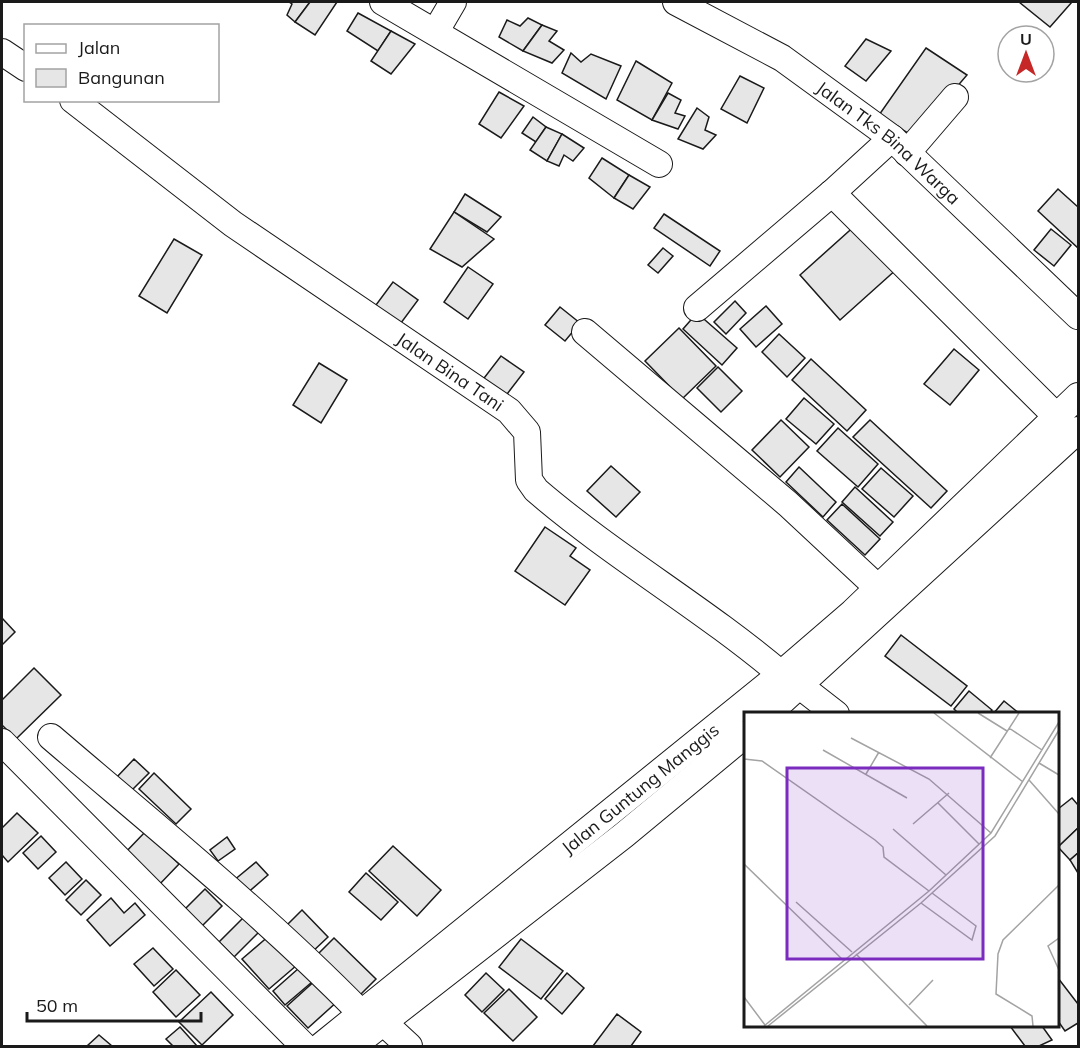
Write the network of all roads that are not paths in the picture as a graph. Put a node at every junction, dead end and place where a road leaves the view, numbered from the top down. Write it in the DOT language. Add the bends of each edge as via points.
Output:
graph roads {
  1 [pos="383,2"];
  2 [pos="453,2"];
  3 [pos="676,2"];
  4 [pos="436,31"];
  5 [pos="2,52"];
  6 [pos="24,67"];
  7 [pos="955,97"];
  8 [pos="76,102"];
  9 [pos="899,145"];
  10 [pos="659,164"];
  11 [pos="832,193"];
  12 [pos="697,308"];
  13 [pos="1078,316"];
  14 [pos="585,332"];
  15 [pos="1078,396"];
  16 [pos="1056,416"];
  17 [pos="1078,430"];
  18 [pos="877,587"];
  19 [pos="791,680"];
  20 [pos="751,712"];
  21 [pos="769,712"];
  22 [pos="833,712"];
  23 [pos="744,718"];
  24 [pos="51,737"];
  25 [pos="743,740"];
  26 [pos="2,742"];
  27 [pos="372,1017"];
  28 [pos="304,1047"];
  29 [pos="321,1047"];
  30 [pos="353,1047"];
  31 [pos="409,1047"];
  1 -- 4 [label="street"];
  2 -- 4 [label="street"];
  3 -- 9 [label="street, Jalan Tks Bina Warga" via="783,58"];
  4 -- 10 [label="street"];
  5 -- 6 [label="street"];
  7 -- 9 [label="street"];
  8 -- 19 [label="street, Jalan Bina Tani" via="233,224 509,411 527,432 529,480 536,490"];
  9 -- 11 [label="street"];
  9 -- 13 [label="street, Jalan Tks Bina Warga"];
  11 -- 12 [label="street"];
  11 -- 16 [label="street"];
  14 -- 18 [label="street" via="788,504"];
  15 -- 16 [label="street, Jalan Guntung Manggis"];
  16 -- 18 [label="street, Jalan Guntung Manggis" via="962,510"];
  17 -- 19 [label="street, Jalan Guntung Manggis"];
  18 -- 19 [label="street, Jalan Guntung Manggis"];
  19 -- 20 [label="street, Jalan Guntung Manggis"];
  19 -- 21 [label="street, Jalan Guntung Manggis"];
  19 -- 22 [label="street, Jalan Bina Tani"];
  23 -- 27 [label="street, Jalan Guntung Manggis"];
  24 -- 27 [label="street" via="181,846"];
  25 -- 27 [label="street, Jalan Guntung Manggis" via="461,964"];
  26 -- 28 [label="street"];
  27 -- 29 [label="street, Jalan Guntung Manggis"];
  27 -- 30 [label="street, Jalan Guntung Manggis"];
  27 -- 31 [label="street"];
}
